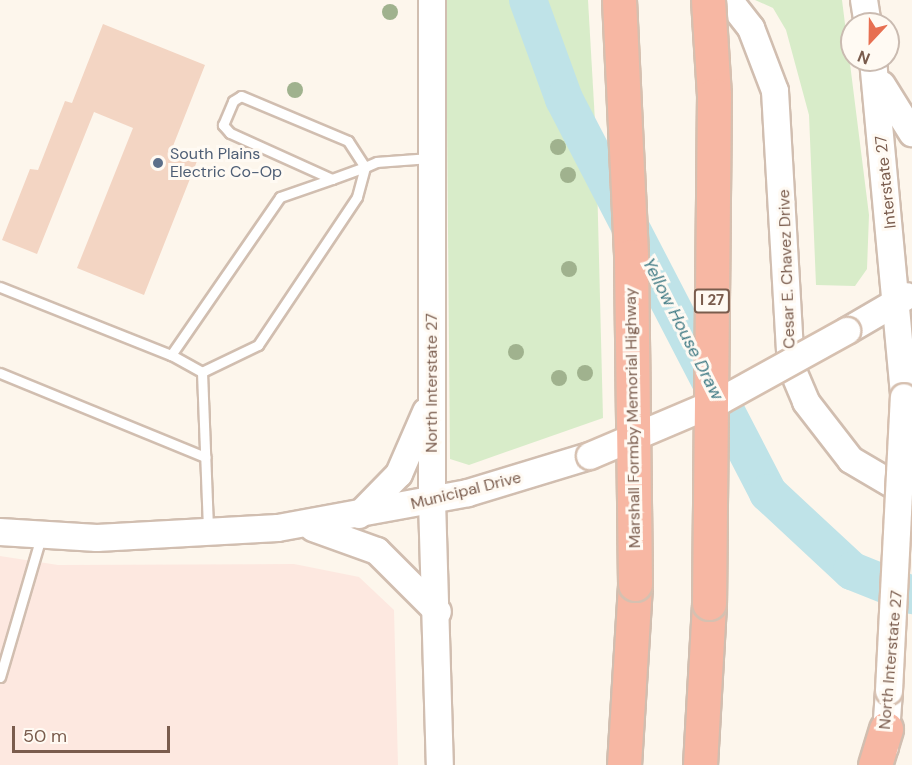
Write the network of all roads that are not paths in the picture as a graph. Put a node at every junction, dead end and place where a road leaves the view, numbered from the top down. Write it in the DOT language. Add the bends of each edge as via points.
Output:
graph roads {
  1 [pos="432,0"];
  2 [pos="619,0"];
  3 [pos="708,0"];
  4 [pos="724,0"];
  5 [pos="729,0"];
  6 [pos="874,72"];
  7 [pos="876,72"];
  8 [pos="714,95"];
  9 [pos="912,133"];
  10 [pos="432,158"];
  11 [pos="365,167"];
  12 [pos="332,178"];
  13 [pos="0,287"];
  14 [pos="904,298"];
  15 [pos="171,355"];
  16 [pos="202,372"];
  17 [pos="0,373"];
  18 [pos="432,392"];
  19 [pos="205,457"];
  20 [pos="912,496"];
  21 [pos="432,501"];
  22 [pos="358,516"];
  23 [pos="301,525"];
  24 [pos="0,532"];
  25 [pos="41,535"];
  26 [pos="208,535"];
  27 [pos="438,612"];
  28 [pos="0,677"];
  29 [pos="886,729"];
  30 [pos="440,765"];
  31 [pos="624,765"];
  32 [pos="700,765"];
  33 [pos="875,765"];
  34 [pos="883,765"];
  1 -- 10 [label="main road, North Interstate 27"];
  2 -- 31 [label="highway, Marshall Formby Memorial Highway, bridge" via="631,255 635,584"];
  3 -- 8 [label="highway, I 27, bridge"];
  4 -- 8 [label="highway, bridge"];
  5 -- 20 [label="main road, Cesar E. Chavez Drive" via="751,28 775,91 791,366 812,411 851,460"];
  6 -- 14 [label="main road, Interstate 27"];
  7 -- 9 [label="main road"];
  8 -- 32 [label="highway, I 27, bridge" via="709,603"];
  10 -- 11 [label="lane"];
  10 -- 18 [label="main road, North Interstate 27"];
  11 -- 12 [label="lane"];
  11 -- 12 [label="lane" via="348,141 241,96 233,100 223,125 230,133"];
  11 -- 16 [label="lane" via="357,198 258,345"];
  12 -- 15 [label="lane" via="270,205"];
  13 -- 15 [label="lane"];
  14 -- 21 [label="main road, Municipal Drive, bridge" via="722,400 590,456"];
  14 -- 29 [label="main road, North Interstate 27, bridge" via="904,397"];
  15 -- 16 [label="lane"];
  16 -- 19 [label="lane"];
  17 -- 19 [label="lane"];
  18 -- 21 [label="main road, North Interstate 27"];
  18 -- 22 [label="main road" via="399,474"];
  19 -- 26 [label="lane"];
  21 -- 22 [label="main road, Municipal Drive"];
  21 -- 27 [label="main road, North Interstate 27"];
  22 -- 23 [label="main road, Municipal Drive"];
  23 -- 26 [label="main road, Municipal Drive"];
  23 -- 27 [label="main road" via="340,533 377,551"];
  24 -- 25 [label="main road, Municipal Drive"];
  25 -- 26 [label="main road, Municipal Drive"];
  25 -- 28 [label="lane"];
  27 -- 30 [label="main road, North Interstate 27"];
  29 -- 33 [label="highway"];
  29 -- 34 [label="main road, North Interstate 27"];
}
